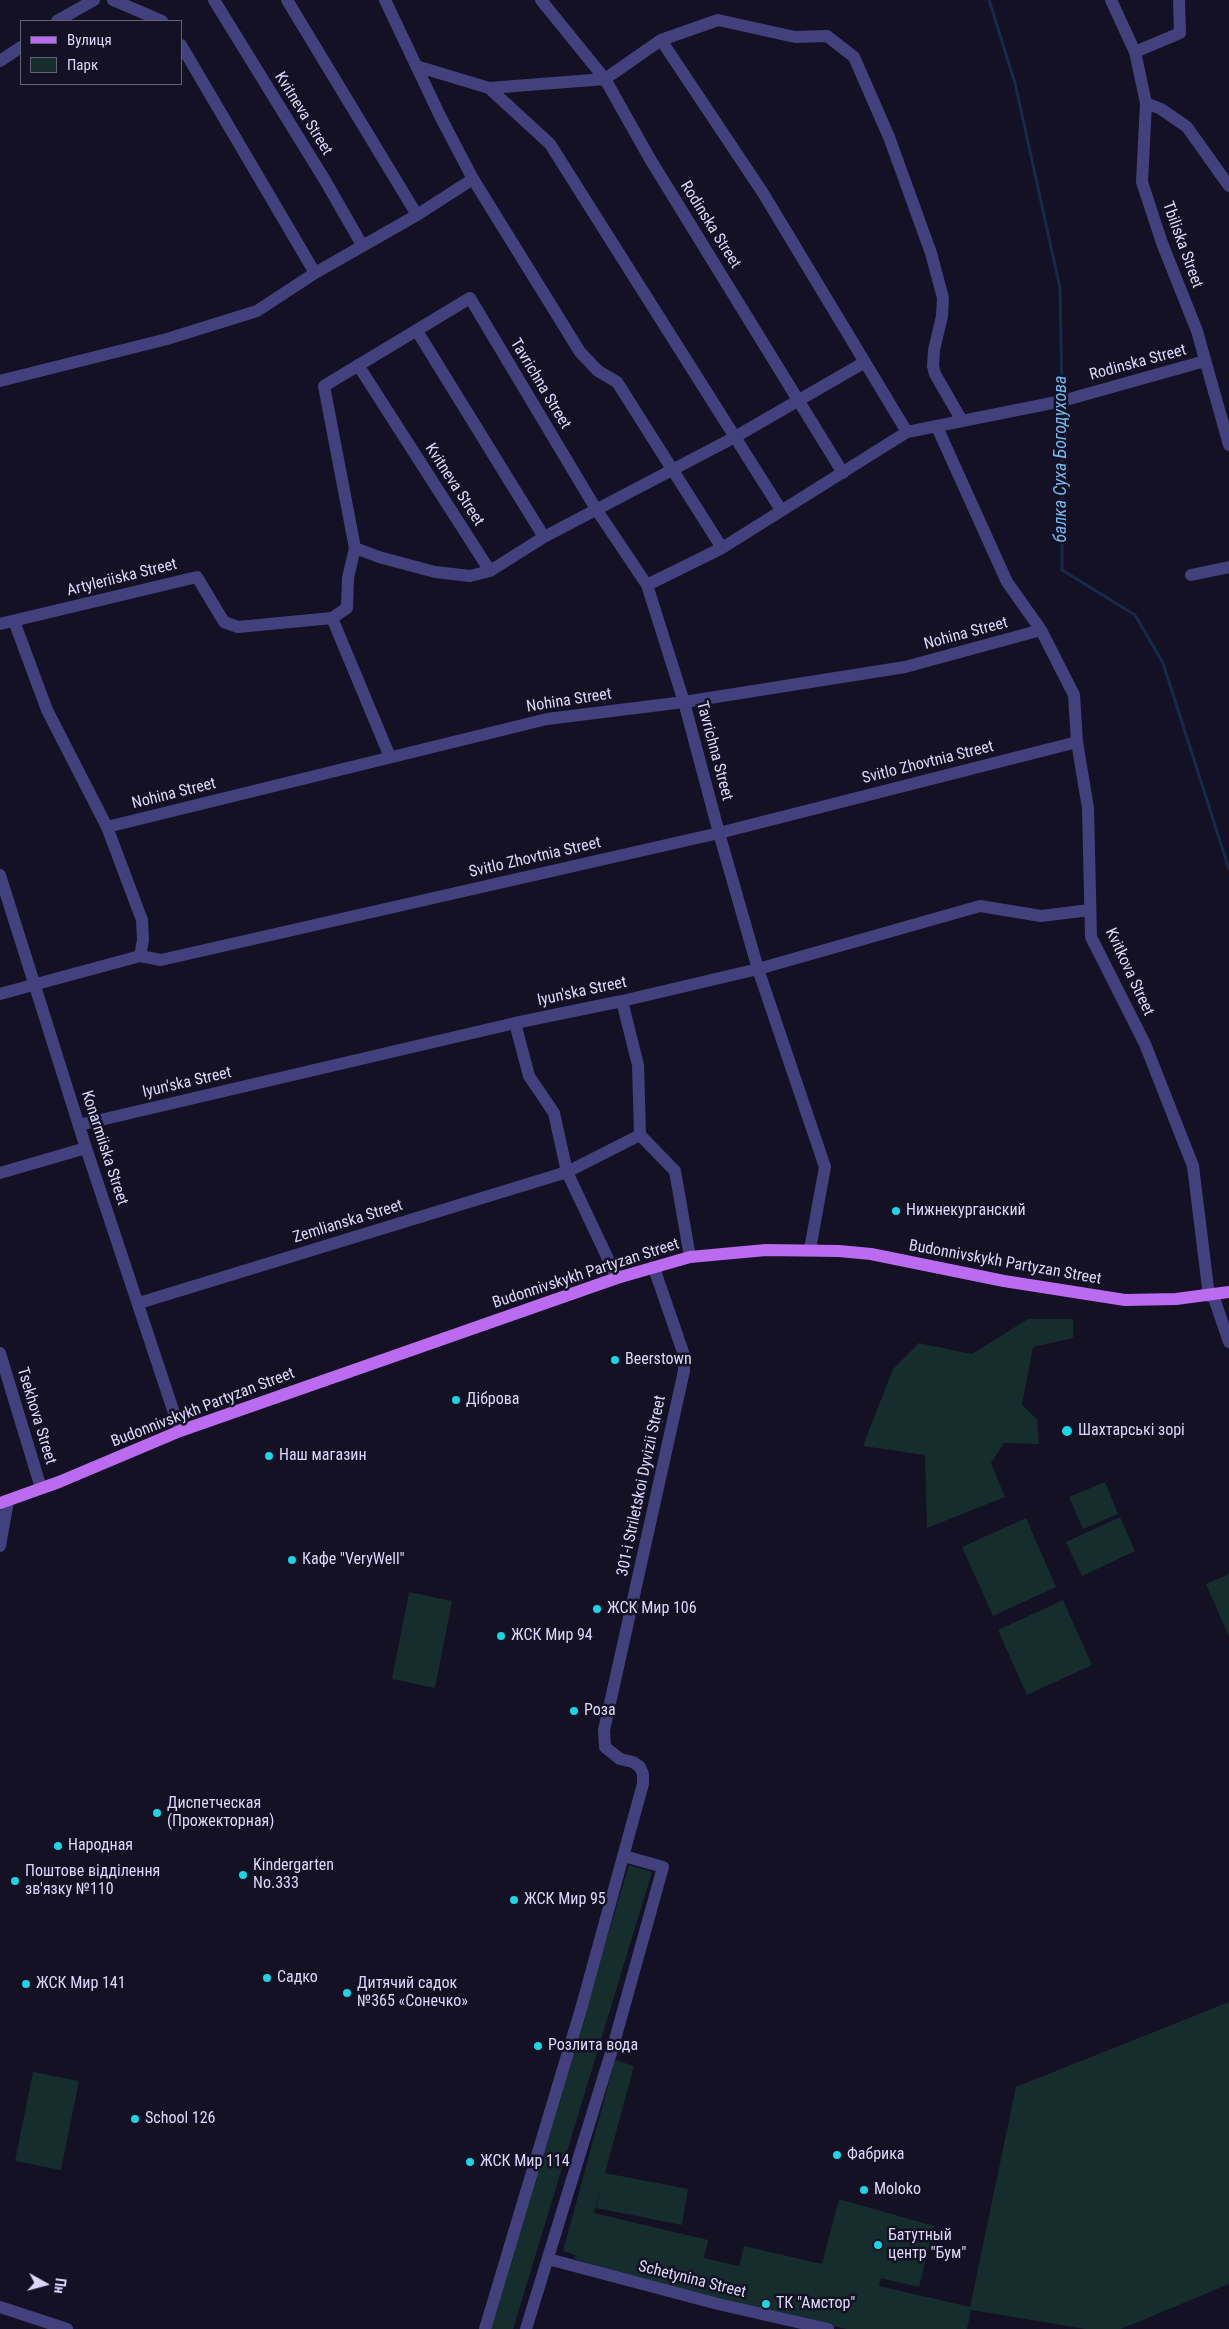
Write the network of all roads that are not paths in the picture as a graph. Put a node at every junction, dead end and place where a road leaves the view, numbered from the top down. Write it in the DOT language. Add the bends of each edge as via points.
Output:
graph roads {
  1 [pos="94,0"];
  2 [pos="113,0"];
  3 [pos="214,0"];
  4 [pos="287,0"];
  5 [pos="384,0"];
  6 [pos="541,0"];
  7 [pos="1111,0"];
  8 [pos="1179,0"];
  9 [pos="59,20"];
  10 [pos="160,20"];
  11 [pos="661,40"];
  12 [pos="182,47"];
  13 [pos="20,48"];
  14 [pos="1135,52"];
  15 [pos="0,61"];
  16 [pos="416,66"];
  17 [pos="605,79"];
  18 [pos="488,88"];
  19 [pos="1146,103"];
  20 [pos="473,179"];
  21 [pos="1229,186"];
  22 [pos="417,215"];
  23 [pos="362,245"];
  24 [pos="316,273"];
  25 [pos="417,330"];
  26 [pos="1205,361"];
  27 [pos="865,362"];
  28 [pos="358,365"];
  29 [pos="0,381"];
  30 [pos="799,399"];
  31 [pos="962,421"];
  32 [pos="937,427"];
  33 [pos="907,432"];
  34 [pos="735,437"];
  35 [pos="1229,445"];
  36 [pos="673,470"];
  37 [pos="843,473"];
  38 [pos="596,509"];
  39 [pos="782,510"];
  40 [pos="544,536"];
  41 [pos="355,548"];
  42 [pos="722,548"];
  43 [pos="1229,568"];
  44 [pos="490,571"];
  45 [pos="1190,575"];
  46 [pos="647,585"];
  47 [pos="332,618"];
  48 [pos="14,621"];
  49 [pos="0,624"];
  50 [pos="1040,630"];
  51 [pos="684,702"];
  52 [pos="1077,742"];
  53 [pos="390,757"];
  54 [pos="107,828"];
  55 [pos="719,833"];
  56 [pos="0,875"];
  57 [pos="1090,910"];
  58 [pos="140,956"];
  59 [pos="758,968"];
  60 [pos="35,983"];
  61 [pos="0,994"];
  62 [pos="622,1001"];
  63 [pos="515,1023"];
  64 [pos="79,1126"];
  65 [pos="640,1135"];
  66 [pos="86,1148"];
  67 [pos="567,1172"];
  68 [pos="0,1173"];
  69 [pos="810,1249"];
  70 [pos="690,1257"];
  71 [pos="654,1268"];
  72 [pos="616,1278"];
  73 [pos="1229,1292"];
  74 [pos="1211,1296"];
  75 [pos="139,1303"];
  76 [pos="1229,1342"];
  77 [pos="0,1352"];
  78 [pos="180,1431"];
  79 [pos="42,1488"];
  80 [pos="4,1502"];
  81 [pos="0,1546"];
  82 [pos="624,1856"];
  83 [pos="548,2259"];
  84 [pos="0,2307"];
  85 [pos="67,2329"];
  86 [pos="485,2329"];
  87 [pos="526,2329"];
  88 [pos="828,2329"];
  1 -- 9 [label="street"];
  2 -- 10 [label="street"];
  3 -- 23 [label="street, Kvitneva Street"];
  4 -- 22 [label="street"];
  5 -- 16 [label="street"];
  6 -- 17 [label="street, Rodinska Street"];
  7 -- 14 [label="street, Tbiliska Street"];
  8 -- 14 [label="street" via="1180,33"];
  11 -- 17 [label="street"];
  11 -- 27 [label="street" via="763,194"];
  11 -- 31 [label="street" via="718,20 795,37 827,36 854,57 889,137 928,244 943,298 933,366"];
  12 -- 24 [label="street"];
  13 -- 15 [label="street"];
  14 -- 19 [label="street, Tbiliska Street"];
  16 -- 18 [label="street"];
  16 -- 20 [label="street"];
  17 -- 18 [label="street"];
  17 -- 30 [label="street, Rodinska Street" via="650,159"];
  18 -- 34 [label="street" via="550,144"];
  19 -- 21 [label="street" via="1187,127"];
  19 -- 26 [label="street, Tbiliska Street" via="1142,182 1162,243 1198,331"];
  20 -- 22 [label="street"];
  20 -- 36 [label="street" via="580,352 598,371 617,382"];
  22 -- 23 [label="street"];
  23 -- 24 [label="street"];
  24 -- 29 [label="street" via="257,312 168,339"];
  25 -- 28 [label="street"];
  25 -- 38 [label="street, Tavrichna Street" via="470,298"];
  25 -- 40 [label="street"];
  26 -- 31 [label="street, Rodinska Street" via="1062,401"];
  26 -- 35 [label="street, Tbiliska Street"];
  27 -- 30 [label="street"];
  27 -- 33 [label="street"];
  28 -- 41 [label="street" via="324,386"];
  28 -- 44 [label="street, Kvitneva Street"];
  30 -- 34 [label="street"];
  30 -- 37 [label="street, Rodinska Street"];
  31 -- 32 [label="street, Rodinska Street"];
  32 -- 33 [label="street, Rodinska Street"];
  32 -- 50 [label="street, Kvitkova Street" via="1007,582"];
  33 -- 37 [label="street, Rodinska Street"];
  34 -- 36 [label="street"];
  34 -- 39 [label="street"];
  36 -- 38 [label="street"];
  36 -- 42 [label="street"];
  37 -- 39 [label="street, Rodinska Street"];
  38 -- 40 [label="street"];
  38 -- 46 [label="street, Tavrichna Street"];
  39 -- 42 [label="street, Rodinska Street"];
  40 -- 44 [label="street"];
  41 -- 44 [label="street" via="378,558 435,572 470,576"];
  41 -- 47 [label="street" via="346,608"];
  42 -- 46 [label="street, Rodinska Street"];
  43 -- 45 [label="street"];
  46 -- 51 [label="street, Tavrichna Street"];
  47 -- 48 [label="street, Artyleriiska Street" via="238,627 224,622 197,577"];
  47 -- 53 [label="street"];
  48 -- 49 [label="street"];
  48 -- 54 [label="street" via="47,710"];
  50 -- 51 [label="street, Nohina Street" via="905,667"];
  50 -- 52 [label="street, Kvitkova Street" via="1074,695"];
  51 -- 53 [label="street, Nohina Street" via="547,719"];
  51 -- 55 [label="street, Tavrichna Street"];
  52 -- 55 [label="street, Svitlo Zhovtnia Street"];
  52 -- 57 [label="street, Kvitkova Street" via="1088,808"];
  53 -- 54 [label="street, Nohina Street"];
  54 -- 58 [label="street" via="142,920"];
  55 -- 58 [label="street, Svitlo Zhovtnia Street" via="161,960"];
  55 -- 59 [label="street, Tavrichna Street"];
  56 -- 60 [label="street, Konarmiiska Street"];
  57 -- 59 [label="street, Iyun'ska Street" via="1041,916 980,906"];
  57 -- 74 [label="street, Kvitkova Street" via="1091,937 1145,1044 1192,1166"];
  58 -- 60 [label="street, Svitlo Zhovtnia Street"];
  59 -- 62 [label="street, Iyun'ska Street"];
  59 -- 69 [label="street, Tavrichna Street" via="825,1167"];
  60 -- 61 [label="street, Svitlo Zhovtnia Street"];
  60 -- 64 [label="street, Konarmiiska Street"];
  62 -- 63 [label="street, Iyun'ska Street"];
  62 -- 65 [label="street" via="638,1066"];
  63 -- 64 [label="street, Iyun'ska Street"];
  63 -- 67 [label="street" via="529,1076 554,1113"];
  64 -- 66 [label="street, Konarmiiska Street"];
  65 -- 67 [label="street, Zemlianska Street"];
  65 -- 70 [label="street" via="675,1171"];
  66 -- 68 [label="street"];
  66 -- 75 [label="street, Konarmiiska Street"];
  67 -- 72 [label="street"];
  67 -- 75 [label="street, Zemlianska Street"];
  69 -- 70 [label="main road, Budonnivskykh Partyzan Street"];
  69 -- 74 [label="main road, Budonnivskykh Partyzan Street" via="871,1254 1004,1281 1125,1300"];
  70 -- 71 [label="main road, Budonnivskykh Partyzan Street"];
  71 -- 72 [label="main road, Budonnivskykh Partyzan Street"];
  71 -- 82 [label="street, 301-i Striletskoi Dyvizii Street" via="684,1355 684,1371 604,1730 605,1747 611,1754 633,1762 643,1774"];
  72 -- 78 [label="main road, Budonnivskykh Partyzan Street"];
  73 -- 74 [label="main road, Budonnivskykh Partyzan Street"];
  74 -- 76 [label="street, Kvitkova Street"];
  75 -- 78 [label="street, Konarmiiska Street"];
  77 -- 79 [label="street, Tsekhova Street"];
  78 -- 79 [label="main road, Budonnivskykh Partyzan Street"];
  79 -- 80 [label="main road, Budonnivskykh Partyzan Street"];
  80 -- 81 [label="street"];
  82 -- 83 [label="street" via="663,1867 614,2043"];
  82 -- 86 [label="street, 301-i Striletskoi Dyvizii Street"];
  83 -- 87 [label="street"];
  83 -- 88 [label="street, Schetynina Street"];
  84 -- 85 [label="street"];
}
